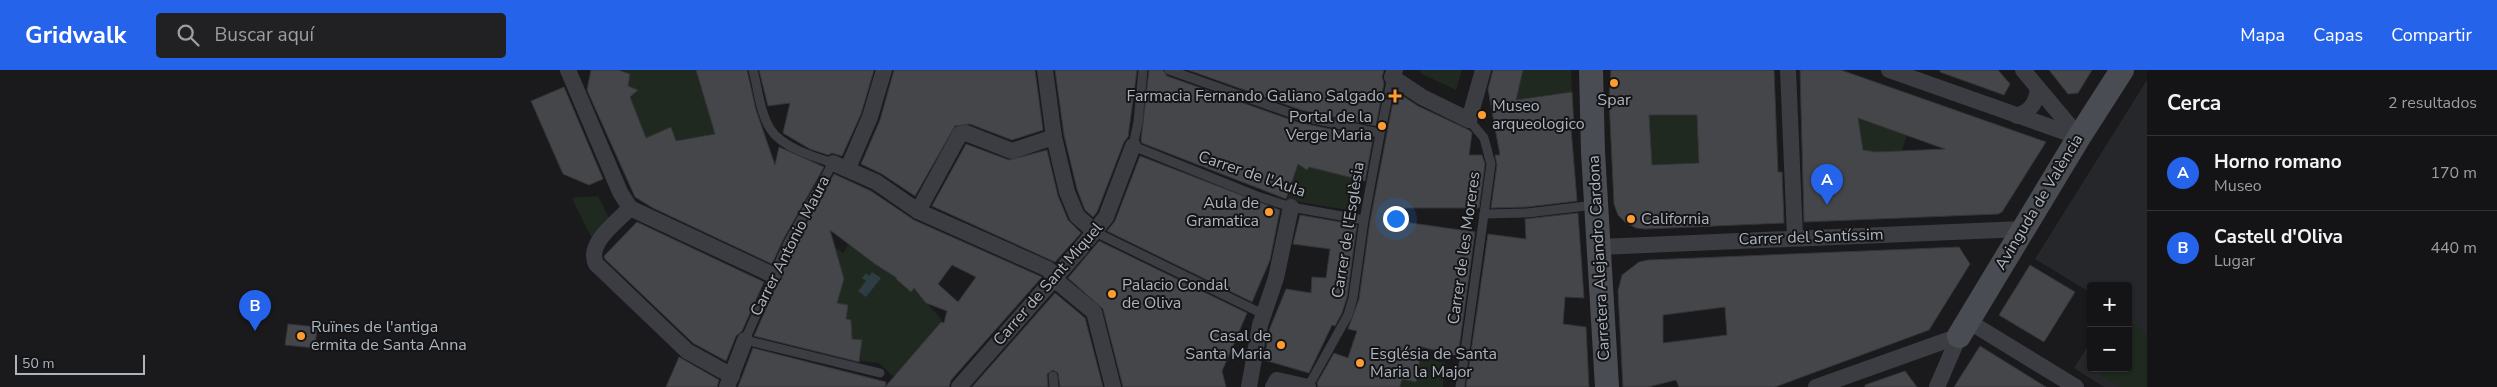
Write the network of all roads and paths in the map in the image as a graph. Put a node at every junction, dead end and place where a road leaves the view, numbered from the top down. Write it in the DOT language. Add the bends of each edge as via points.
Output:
graph roads {
  1 [pos="568,70"];
  2 [pos="753,70"];
  3 [pos="884,70"];
  4 [pos="1046,70"];
  5 [pos="1143,70"];
  6 [pos="1169,70"];
  7 [pos="1483,70"];
  8 [pos="1591,70"];
  9 [pos="1788,70"];
  10 [pos="1889,70"];
  11 [pos="2024,70"];
  12 [pos="2122,70"];
  13 [pos="1393,73"];
  14 [pos="2038,88"];
  15 [pos="2017,116"];
  16 [pos="1469,120"];
  17 [pos="1381,129"];
  18 [pos="1054,137"];
  19 [pos="2079,137"];
  20 [pos="1133,146"];
  21 [pos="840,165"];
  22 [pos="1596,205"];
  23 [pos="1291,207"];
  24 [pos="630,208"];
  25 [pos="918,211"];
  26 [pos="1484,214"];
  27 [pos="1364,220"];
  28 [pos="2022,229"];
  29 [pos="1095,232"];
  30 [pos="1795,237"];
  31 [pos="1599,247"];
  32 [pos="773,275"];
  33 [pos="1054,277"];
  34 [pos="1263,314"];
  35 [pos="1964,328"];
  36 [pos="745,340"];
  37 [pos="880,373"];
  38 [pos="1053,376"];
  39 [pos="730,381"];
  40 [pos="959,387"];
  41 [pos="1054,387"];
  42 [pos="1113,387"];
  43 [pos="1249,387"];
  44 [pos="1273,387"];
  45 [pos="1308,387"];
  46 [pos="1460,387"];
  47 [pos="1607,387"];
  48 [pos="1816,387"];
  49 [pos="1936,387"];
  50 [pos="2076,387"];
  1 -- 24 [label="street" via="620,192"];
  2 -- 21 [label="lane" via="766,118 774,133 793,147"];
  3 -- 21 [label="street" via="870,117"];
  4 -- 18 [label="street"];
  5 -- 20 [label="lane"];
  6 -- 17 [label="lane" via="1299,116"];
  7 -- 16 [label="street"];
  8 -- 22 [label="main road, Carretera Alejandro Cardona"];
  9 -- 30 [label="street"];
  10 -- 15 [label="street"];
  11 -- 14 [label="street"];
  12 -- 19 [label="main road, Avinguda de València"];
  13 -- 16 [label="street" via="1422,96"];
  13 -- 17 [label="lane, Carrer de l'Esglèsia"];
  14 -- 15 [label="street" via="2034,106"];
  14 -- 19 [label="street"];
  15 -- 19 [label="street"];
  16 -- 26 [label="lane, Carrer de les Moreres" via="1484,138 1490,158"];
  17 -- 27 [label="lane, Carrer de l'Esglèsia"];
  18 -- 25 [label="street" via="1012,151 960,134"];
  18 -- 29 [label="street" via="1071,206 1082,222"];
  19 -- 28 [label="main road, Avinguda de València"];
  20 -- 23 [label="lane, Carrer de l'Aula"];
  20 -- 29 [label="street, Carrer de Sant Miquel" via="1111,206"];
  21 -- 25 [label="street" via="876,182"];
  21 -- 32 [label="lane, Carrer Antonio Maura"];
  22 -- 26 [label="lane"];
  22 -- 31 [label="main road, Carretera Alejandro Cardona"];
  23 -- 27 [label="lane, Carrer de l'Aula"];
  23 -- 34 [label="street" via="1276,278"];
  24 -- 32 [label="street"];
  24 -- 39 [label="street" via="594,248 596,264 687,351"];
  25 -- 33 [label="street" via="1042,265"];
  26 -- 46 [label="lane, Carrer de les Moreres"];
  27 -- 45 [label="lane, Carrer de l'Esglèsia" via="1351,308"];
  28 -- 30 [label="street, Carrer del Santíssim"];
  28 -- 35 [label="main road, Avinguda de València"];
  29 -- 33 [label="street, Carrer de Sant Miquel"];
  29 -- 34 [label="lane"];
  30 -- 31 [label="street, Carrer del Santíssim"];
  31 -- 47 [label="main road, Carretera Alejandro Cardona"];
  32 -- 36 [label="lane, Carrer Antonio Maura"];
  33 -- 40 [label="street, Carrer de Sant Miquel"];
  33 -- 42 [label="street" via="1094,312"];
  34 -- 43 [label="street"];
  35 -- 48 [label="street"];
  35 -- 49 [label="street"];
  35 -- 50 [label="street"];
  36 -- 37 [label="lane"];
  36 -- 39 [label="street, Carrer Antonio Maura"];
  38 -- 41 [label="lane"];
  44 -- 45 [label="street" via="1277,380 1282,380"];
}
